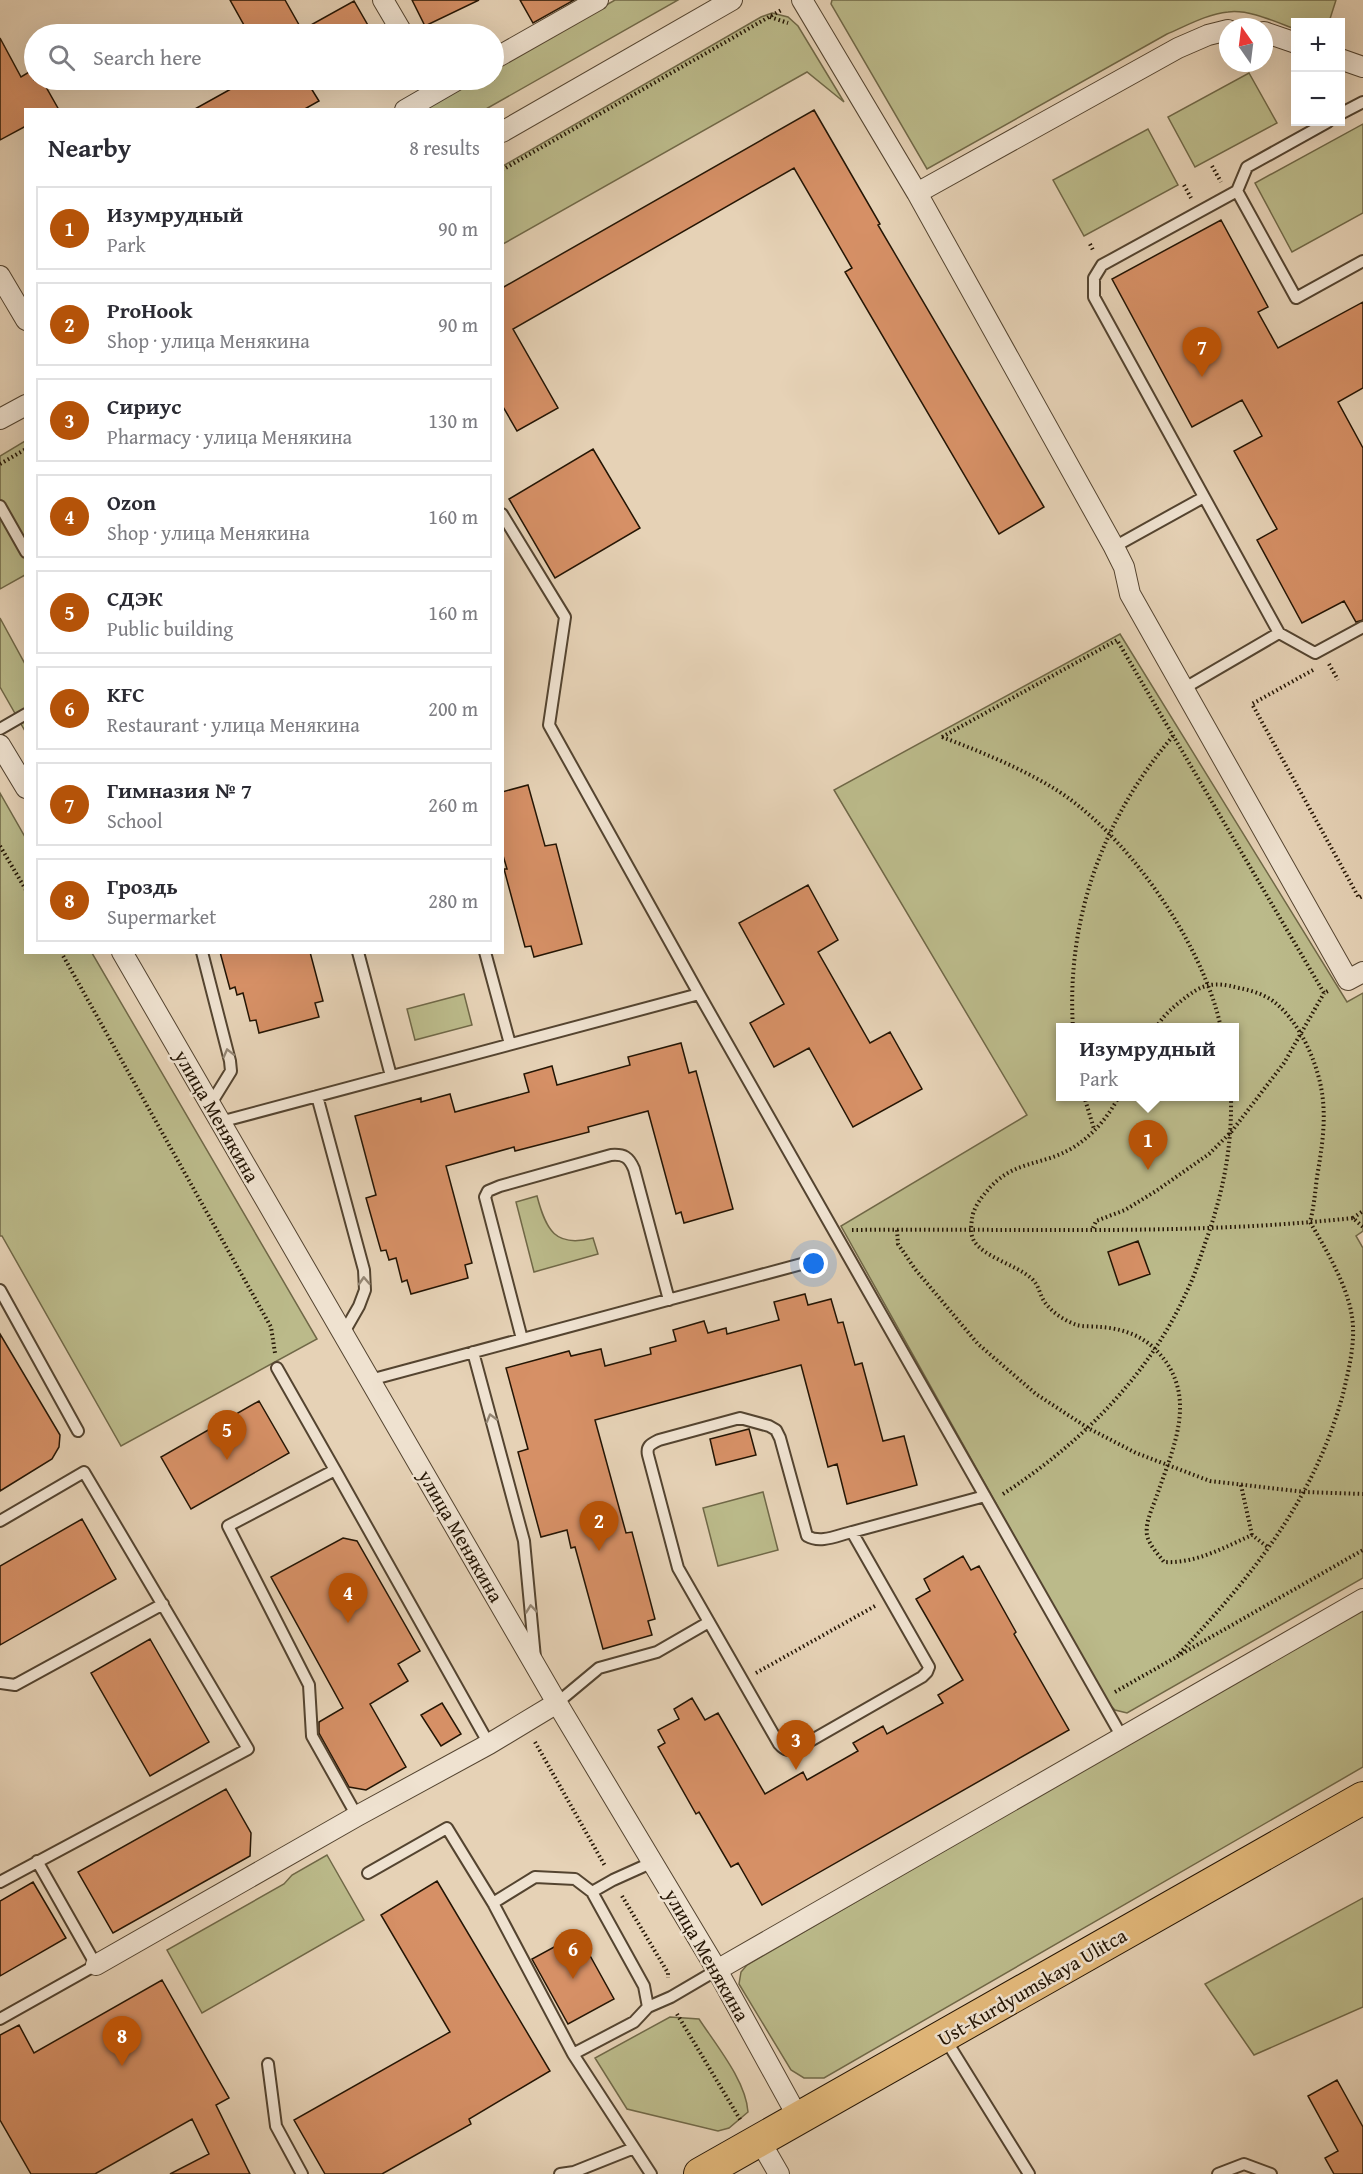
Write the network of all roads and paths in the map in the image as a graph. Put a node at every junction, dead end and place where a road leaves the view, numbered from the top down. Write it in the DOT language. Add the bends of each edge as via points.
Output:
graph roads {
  1 [pos="383,0"];
  2 [pos="598,0"];
  3 [pos="732,0"];
  4 [pos="796,3"];
  5 [pos="397,24"];
  6 [pos="1219,32"];
  7 [pos="1273,36"];
  8 [pos="1291,41"];
  9 [pos="504,53"];
  10 [pos="1345,60"];
  11 [pos="1363,67"];
  12 [pos="427,90"];
  13 [pos="1363,102"];
  14 [pos="407,108"];
  15 [pos="1345,112"];
  16 [pos="1321,126"];
  17 [pos="504,131"];
  18 [pos="504,169"];
  19 [pos="1238,191"];
  20 [pos="917,193"];
  21 [pos="1363,261"];
  22 [pos="0,276"];
  23 [pos="24,317"];
  24 [pos="24,406"];
  25 [pos="0,419"];
  26 [pos="24,450"];
  27 [pos="0,464"];
  28 [pos="1204,497"];
  29 [pos="0,506"];
  30 [pos="504,517"];
  31 [pos="1114,547"];
  32 [pos="24,548"];
  33 [pos="1363,627"];
  34 [pos="1279,633"];
  35 [pos="1338,680"];
  36 [pos="1183,689"];
  37 [pos="24,715"];
  38 [pos="0,729"];
  39 [pos="1173,736"];
  40 [pos="0,745"];
  41 [pos="24,785"];
  42 [pos="1109,832"];
  43 [pos="0,846"];
  44 [pos="24,887"];
  45 [pos="1363,896"];
  46 [pos="62,954"];
  47 [pos="123,954"];
  48 [pos="203,954"];
  49 [pos="359,954"];
  50 [pos="486,954"];
  51 [pos="1356,976"];
  52 [pos="1208,984"];
  53 [pos="1324,993"];
  54 [pos="699,994"];
  55 [pos="1073,1023"];
  56 [pos="1158,1023"];
  57 [pos="1220,1023"];
  58 [pos="1299,1033"];
  59 [pos="510,1044"];
  60 [pos="391,1076"];
  61 [pos="317,1096"];
  62 [pos="1086,1101"];
  63 [pos="1116,1101"];
  64 [pos="1231,1101"];
  65 [pos="215,1113"];
  66 [pos="1094,1129"];
  67 [pos="1232,1131"];
  68 [pos="1363,1211"];
  69 [pos="1353,1218"];
  70 [pos="1310,1222"];
  71 [pos="1210,1227"];
  72 [pos="1363,1227"];
  73 [pos="1092,1228"];
  74 [pos="970,1229"];
  75 [pos="897,1230"];
  76 [pos="834,1231"];
  77 [pos="809,1263"];
  78 [pos="0,1290"];
  79 [pos="669,1300"];
  80 [pos="344,1334"];
  81 [pos="522,1340"];
  82 [pos="1154,1348"];
  83 [pos="473,1352"];
  84 [pos="277,1368"];
  85 [pos="370,1380"];
  86 [pos="1088,1428"];
  87 [pos="78,1431"];
  88 [pos="1167,1465"];
  89 [pos="335,1470"];
  90 [pos="1241,1485"];
  91 [pos="1305,1492"];
  92 [pos="1363,1494"];
  93 [pos="987,1499"];
  94 [pos="0,1521"];
  95 [pos="852,1532"];
  96 [pos="1252,1535"];
  97 [pos="1269,1548"];
  98 [pos="1363,1550"];
  99 [pos="890,1597"];
  100 [pos="1363,1599"];
  101 [pos="163,1604"];
  102 [pos="709,1622"];
  103 [pos="1177,1656"];
  104 [pos="536,1667"];
  105 [pos="743,1681"];
  106 [pos="0,1683"];
  107 [pos="1101,1700"];
  108 [pos="557,1702"];
  109 [pos="524,1723"];
  110 [pos="1122,1737"];
  111 [pos="489,1744"];
  112 [pos="1363,1798"];
  113 [pos="357,1816"];
  114 [pos="37,1861"];
  115 [pos="653,1862"];
  116 [pos="368,1873"];
  117 [pos="613,1880"];
  118 [pos="0,1882"];
  119 [pos="592,1892"];
  120 [pos="493,1903"];
  121 [pos="96,1965"];
  122 [pos="717,1970"];
  123 [pos="671,1997"];
  124 [pos="648,2007"];
  125 [pos="0,2019"];
  126 [pos="944,2037"];
  127 [pos="573,2054"];
  128 [pos="268,2064"];
  129 [pos="799,2119"];
  130 [pos="760,2141"];
  131 [pos="634,2148"];
  132 [pos="302,2174"];
  133 [pos="560,2174"];
  134 [pos="651,2174"];
  135 [pos="700,2174"];
  136 [pos="779,2174"];
  137 [pos="1029,2174"];
  138 [pos="1218,2174"];
  139 [pos="1272,2174"];
  1 -- 5 [label="street"];
  2 -- 9 [label="street"];
  3 -- 17 [label="street"];
  4 -- 18 [label="path"];
  4 -- 20 [label="street"];
  6 -- 20 [label="street" via="1178,48"];
  7 -- 8 [label="street"];
  10 -- 11 [label="street"];
  12 -- 14 [label="street"];
  13 -- 15 [label="lane"];
  16 -- 19 [label="lane" via="1247,167"];
  19 -- 21 [label="lane" via="1296,297"];
  19 -- 28 [label="lane" via="1102,266 1094,278 1094,297"];
  20 -- 31 [label="street"];
  22 -- 23 [label="street"];
  24 -- 25 [label="street"];
  26 -- 27 [label="path"];
  28 -- 31 [label="lane"];
  28 -- 34 [label="lane"];
  29 -- 32 [label="lane"];
  30 -- 54 [label="lane" via="565,617 549,724"];
  31 -- 36 [label="street" via="1131,594"];
  33 -- 34 [label="lane" via="1315,653"];
  34 -- 36 [label="lane"];
  35 -- 45 [label="path" via="1328,662 1252,704 1359,898"];
  36 -- 51 [label="street"];
  37 -- 38 [label="lane"];
  39 -- 42 [label="path" via="1144,772"];
  39 -- 42 [label="path" via="1117,640 942,737 1052,787"];
  39 -- 53 [label="path"];
  40 -- 41 [label="street"];
  42 -- 52 [label="path" via="1160,898"];
  42 -- 55 [label="path" via="1080,919 1072,979"];
  43 -- 44 [label="path"];
  46 -- 84 [label="path" via="271,1327"];
  47 -- 65 [label="street, улица Менякина"];
  65 -- 48 [label="lane, one-way" via="231,1071"];
  49 -- 60 [label="lane"];
  50 -- 59 [label="lane"];
  51 -- 53 [label="path"];
  52 -- 56 [label="path" via="1196,989"];
  52 -- 57 [label="path"];
  52 -- 58 [label="path" via="1225,984 1271,1000"];
  53 -- 58 [label="path"];
  54 -- 59 [label="lane"];
  54 -- 76 [label="lane"];
  58 -- 67 [label="path" via="1284,1064"];
  58 -- 70 [label="path" via="1313,1062 1324,1115"];
  59 -- 60 [label="lane"];
  60 -- 61 [label="lane"];
  61 -- 65 [label="lane"];
  80 -- 61 [label="lane, one-way" via="365,1290 363,1270"];
  62 -- 66 [label="path"];
  63 -- 66 [label="path" via="1109,1116"];
  64 -- 67 [label="path"];
  65 -- 80 [label="street, улица Менякина"];
  66 -- 74 [label="path" via="1075,1147 1016,1167 997,1178 972,1215"];
  67 -- 71 [label="path"];
  67 -- 73 [label="path" via="1209,1154 1125,1210 1096,1221"];
  68 -- 69 [label="path"];
  69 -- 70 [label="path"];
  69 -- 72 [label="path"];
  70 -- 71 [label="path"];
  70 -- 91 [label="path" via="1348,1298 1353,1326 1347,1378 1337,1415"];
  71 -- 73 [label="path"];
  71 -- 82 [label="path" via="1187,1291"];
  73 -- 74 [label="path"];
  74 -- 75 [label="path"];
  74 -- 82 [label="path" via="983,1250 1029,1276 1044,1301 1063,1318 1078,1325 1127,1331"];
  75 -- 76 [label="path"];
  75 -- 86 [label="path" via="898,1244 915,1269 978,1344 1036,1394"];
  76 -- 93 [label="lane"];
  77 -- 79 [label="lane"];
  78 -- 87 [label="lane"];
  79 -- 81 [label="lane"];
  79 -- 81 [label="lane" via="630,1159 622,1155 600,1158 500,1186 484,1197"];
  80 -- 85 [label="street, улица Менякина"];
  81 -- 83 [label="lane"];
  82 -- 86 [label="path" via="1131,1381"];
  82 -- 88 [label="path" via="1174,1374 1180,1393 1179,1425"];
  83 -- 85 [label="lane"];
  104 -- 83 [label="lane, one-way" via="524,1541"];
  84 -- 89 [label="lane"];
  85 -- 104 [label="street, улица Менякина"];
  86 -- 88 [label="path"];
  86 -- 93 [label="path" via="1027,1478"];
  88 -- 90 [label="path" via="1210,1480"];
  88 -- 96 [label="path" via="1147,1535 1164,1562 1197,1558"];
  89 -- 111 [label="lane"];
  89 -- 113 [label="lane" via="228,1526 309,1685 312,1736"];
  90 -- 91 [label="path"];
  90 -- 96 [label="path"];
  91 -- 92 [label="path"];
  91 -- 97 [label="path"];
  93 -- 95 [label="lane"];
  93 -- 107 [label="lane"];
  94 -- 101 [label="lane" via="84,1472"];
  95 -- 99 [label="lane"];
  95 -- 102 [label="lane" via="814,1540 807,1536 780,1438 769,1426 740,1418 650,1444 648,1455 678,1568"];
  96 -- 97 [label="path"];
  97 -- 103 [label="path" via="1236,1592"];
  98 -- 103 [label="path"];
  99 -- 105 [label="path"];
  99 -- 105 [label="lane" via="929,1667 922,1677 790,1750 779,1744"];
  100 -- 110 [label="street"];
  101 -- 106 [label="lane" via="15,1685"];
  101 -- 114 [label="lane" via="248,1749"];
  102 -- 105 [label="lane"];
  102 -- 108 [label="lane" via="657,1652 599,1668"];
  103 -- 107 [label="path"];
  104 -- 108 [label="street, улица Менякина"];
  107 -- 110 [label="lane"];
  108 -- 109 [label="street"];
  108 -- 115 [label="street, улица Менякина"];
  109 -- 111 [label="street"];
  109 -- 117 [label="path"];
  110 -- 122 [label="street"];
  111 -- 113 [label="street"];
  112 -- 126 [label="main road, Ust-Kurdyumskaya Ulitca"];
  113 -- 121 [label="street"];
  114 -- 118 [label="lane"];
  114 -- 121 [label="lane"];
  115 -- 117 [label="lane"];
  115 -- 122 [label="street, улица Менякина"];
  116 -- 120 [label="lane" via="447,1828"];
  117 -- 119 [label="lane"];
  117 -- 123 [label="path" via="668,1973"];
  119 -- 120 [label="lane" via="575,1879 535,1877"];
  119 -- 124 [label="lane" via="644,1986"];
  120 -- 127 [label="lane"];
  121 -- 125 [label="lane"];
  122 -- 123 [label="lane"];
  122 -- 129 [label="street, улица Менякина"];
  123 -- 124 [label="lane"];
  123 -- 130 [label="path" via="678,2016 738,2117"];
  124 -- 127 [label="lane" via="634,2022"];
  126 -- 129 [label="main road, Ust-Kurdyumskaya Ulitca"];
  126 -- 137 [label="lane"];
  127 -- 131 [label="lane"];
  128 -- 132 [label="lane" via="276,2126"];
  129 -- 130 [label="main road, Ust-Kurdyumskaya Ulitca"];
  130 -- 135 [label="main road, Ust-Kurdyumskaya Ulitca"];
  130 -- 136 [label="street"];
  131 -- 133 [label="lane"];
  131 -- 134 [label="lane"];
  138 -- 139 [label="lane" via="1244,2164"];
}
